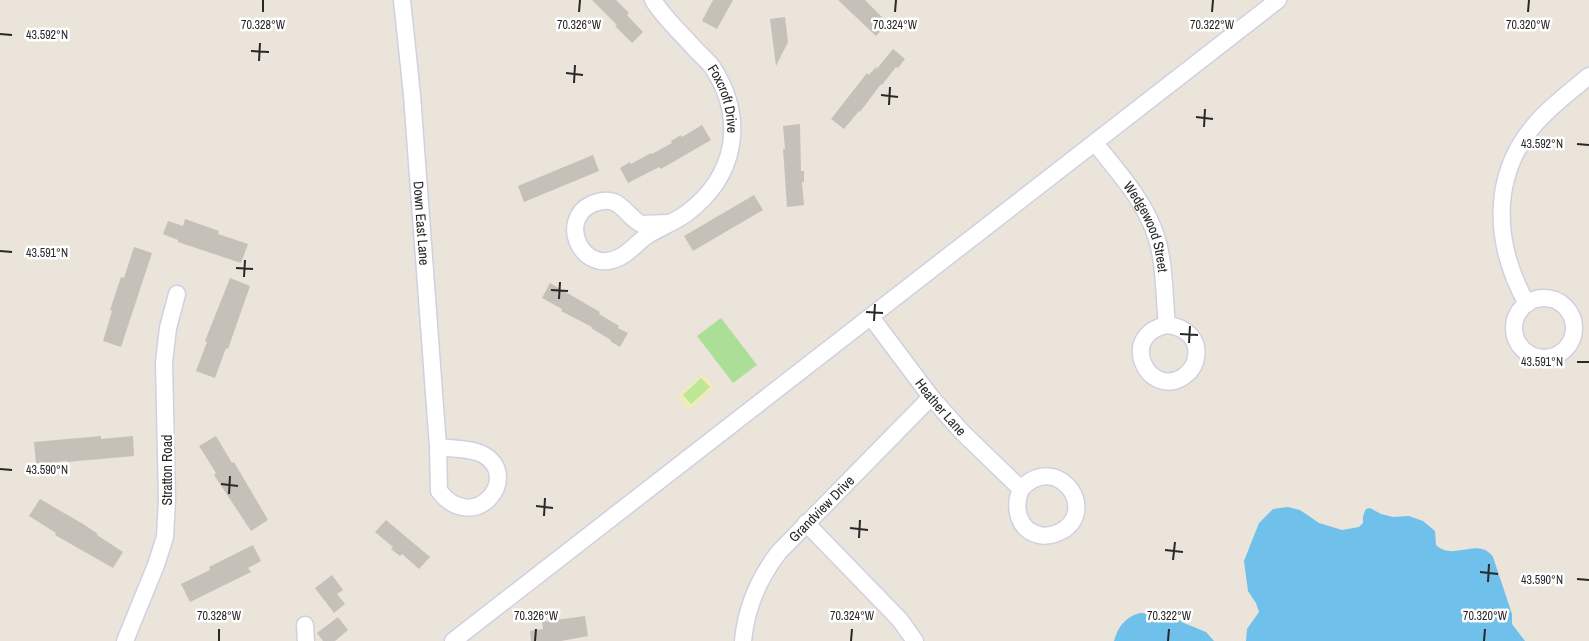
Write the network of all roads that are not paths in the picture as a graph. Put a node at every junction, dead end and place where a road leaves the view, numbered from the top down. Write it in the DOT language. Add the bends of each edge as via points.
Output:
graph roads {
  1 [pos="402,0"];
  2 [pos="653,0"];
  3 [pos="1278,0"];
  4 [pos="1589,76"];
  5 [pos="1095,143"];
  6 [pos="668,223"];
  7 [pos="177,294"];
  8 [pos="1527,304"];
  9 [pos="871,317"];
  10 [pos="1167,325"];
  11 [pos="931,397"];
  12 [pos="438,447"];
  13 [pos="1021,489"];
  14 [pos="806,523"];
  15 [pos="125,641"];
  16 [pos="453,641"];
  17 [pos="744,641"];
  18 [pos="915,641"];
  1 -- 12 [label="street, Down East Lane"];
  2 -- 6 [label="street, Foxcroft Drive" via="715,71 729,104 732,124 730,154 716,183 702,200 677,220"];
  3 -- 5 [label="street"];
  4 -- 8 [label="street" via="1531,129 1516,154 1505,185 1500,218 1503,244 1510,270"];
  5 -- 9 [label="street"];
  5 -- 10 [label="street, Wedgewood Street" via="1148,216 1160,256"];
  6 -- 6 [label="street, Foxcroft Drive" via="641,224 622,206 603,201 581,212 576,236 585,254 608,261 626,254 642,239"];
  7 -- 15 [label="street, Stratton Road" via="164,362 167,481 164,537"];
  9 -- 11 [label="street, Heather Lane"];
  9 -- 16 [label="street"];
  11 -- 13 [label="street, Heather Lane"];
  11 -- 14 [label="street, Grandview Drive"];
  14 -- 17 [label="street, Grandview Drive" via="779,552 763,576 751,603"];
  14 -- 18 [label="street" via="888,607"];
}
